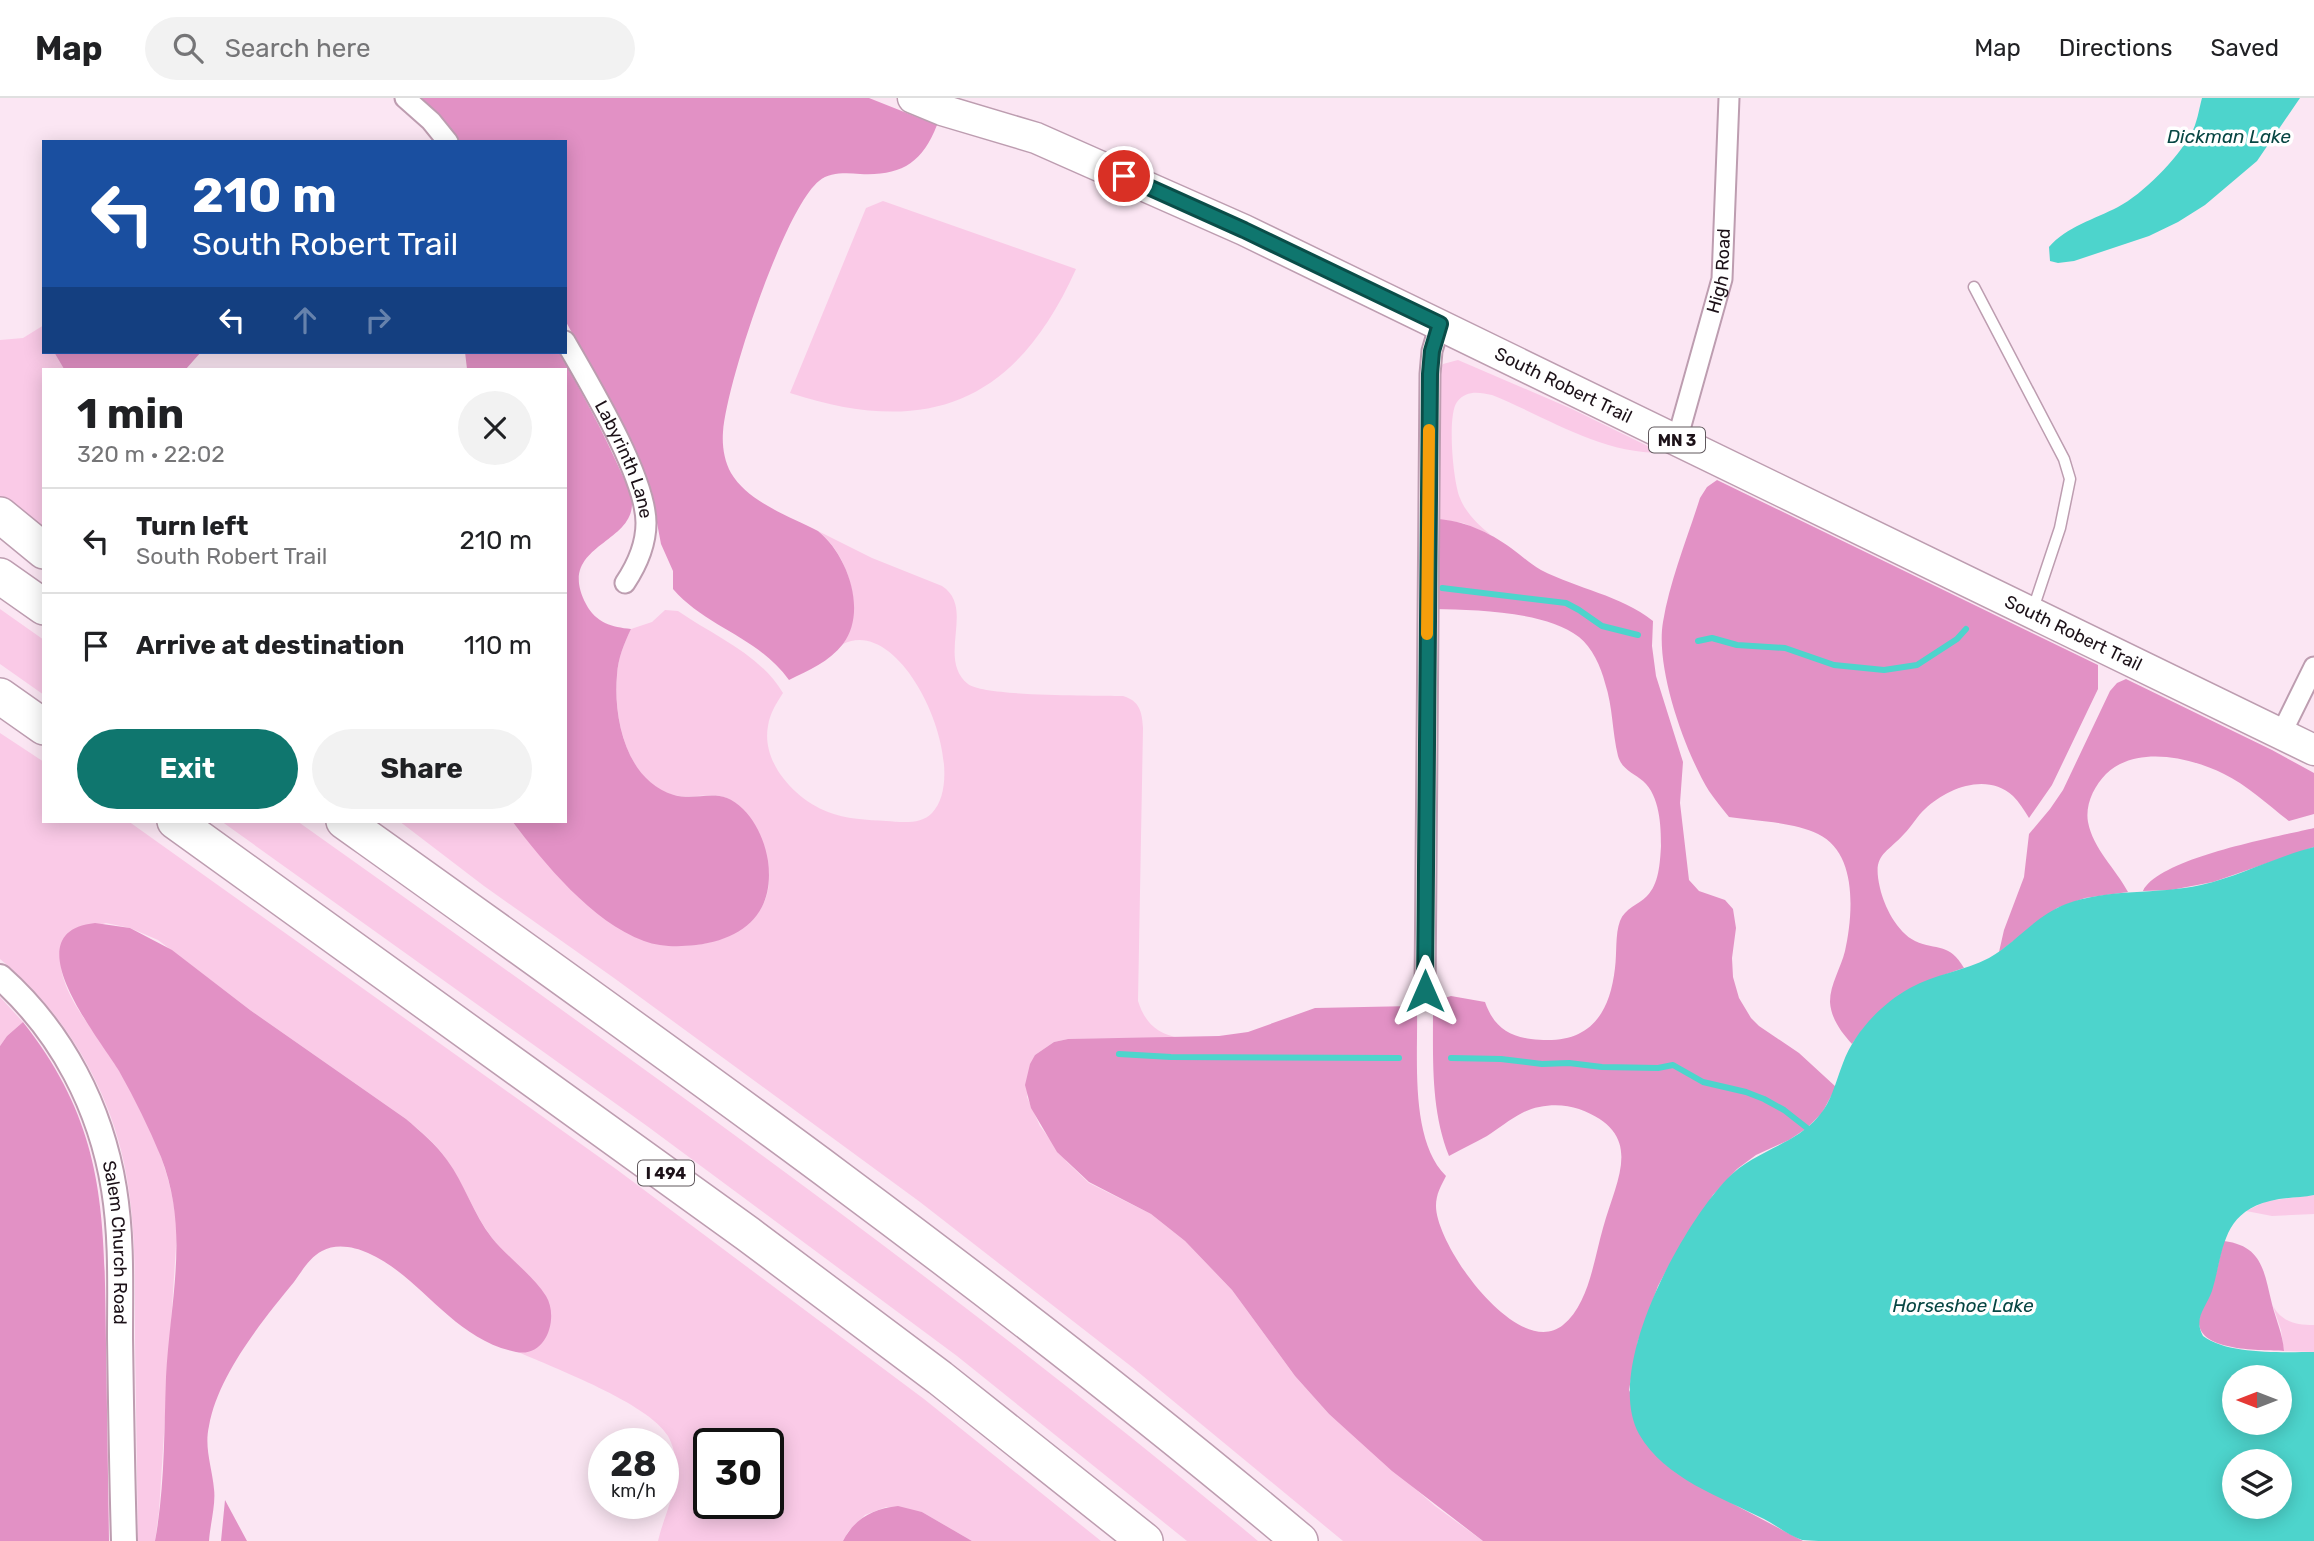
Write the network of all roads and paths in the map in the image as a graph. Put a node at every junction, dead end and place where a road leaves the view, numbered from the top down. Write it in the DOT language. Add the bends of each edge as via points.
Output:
graph roads {
  1 [pos="405,98"];
  2 [pos="913,98"];
  3 [pos="972,98"];
  4 [pos="1729,98"];
  5 [pos="1036,138"];
  6 [pos="446,140"];
  7 [pos="1974,287"];
  8 [pos="1440,324"];
  9 [pos="567,345"];
  10 [pos="1677,440"];
  11 [pos="0,514"];
  12 [pos="42,549"];
  13 [pos="0,576"];
  14 [pos="625,583"];
  15 [pos="42,606"];
  16 [pos="2032,613"];
  17 [pos="2314,667"];
  18 [pos="0,696"];
  19 [pos="0,705"];
  20 [pos="42,726"];
  21 [pos="42,732"];
  22 [pos="2281,734"];
  23 [pos="2314,750"];
  24 [pos="178,823"];
  25 [pos="347,823"];
  26 [pos="368,823"];
  27 [pos="468,909"];
  28 [pos="0,977"];
  29 [pos="1425,991"];
  30 [pos="124,1541"];
  31 [pos="1145,1541"];
  32 [pos="1300,1541"];
  1 -- 6 [label="street"];
  2 -- 5 [label="main road, South Robert Trail / MN 3"];
  3 -- 5 [label="main road, South Robert Trail / MN 3"];
  4 -- 10 [label="street, High Road" via="1722,279"];
  5 -- 8 [label="main road, South Robert Trail / MN 3"];
  7 -- 16 [label="lane" via="2064,459 2070,479 2060,528"];
  8 -- 10 [label="main road, South Robert Trail / MN 3"];
  8 -- 29 [label="street" via="1430,374"];
  9 -- 14 [label="street, Labyrinth Lane" via="615,434 644,503 642,549"];
  10 -- 16 [label="main road, South Robert Trail / MN 3"];
  11 -- 12 [label="highway"];
  13 -- 15 [label="highway"];
  16 -- 22 [label="main road, South Robert Trail / MN 3"];
  17 -- 22 [label="street"];
  18 -- 20 [label="highway"];
  19 -- 21 [label="highway"];
  22 -- 23 [label="main road, South Robert Trail / MN 3"];
  24 -- 31 [label="highway, I 494" via="769,1249"];
  25 -- 27 [label="highway"];
  26 -- 27 [label="highway"];
  27 -- 32 [label="highway" via="934,1248"];
  28 -- 30 [label="street, Salem Church Road" via="34,1013 71,1064 95,1116 110,1166 119,1243"];
}
